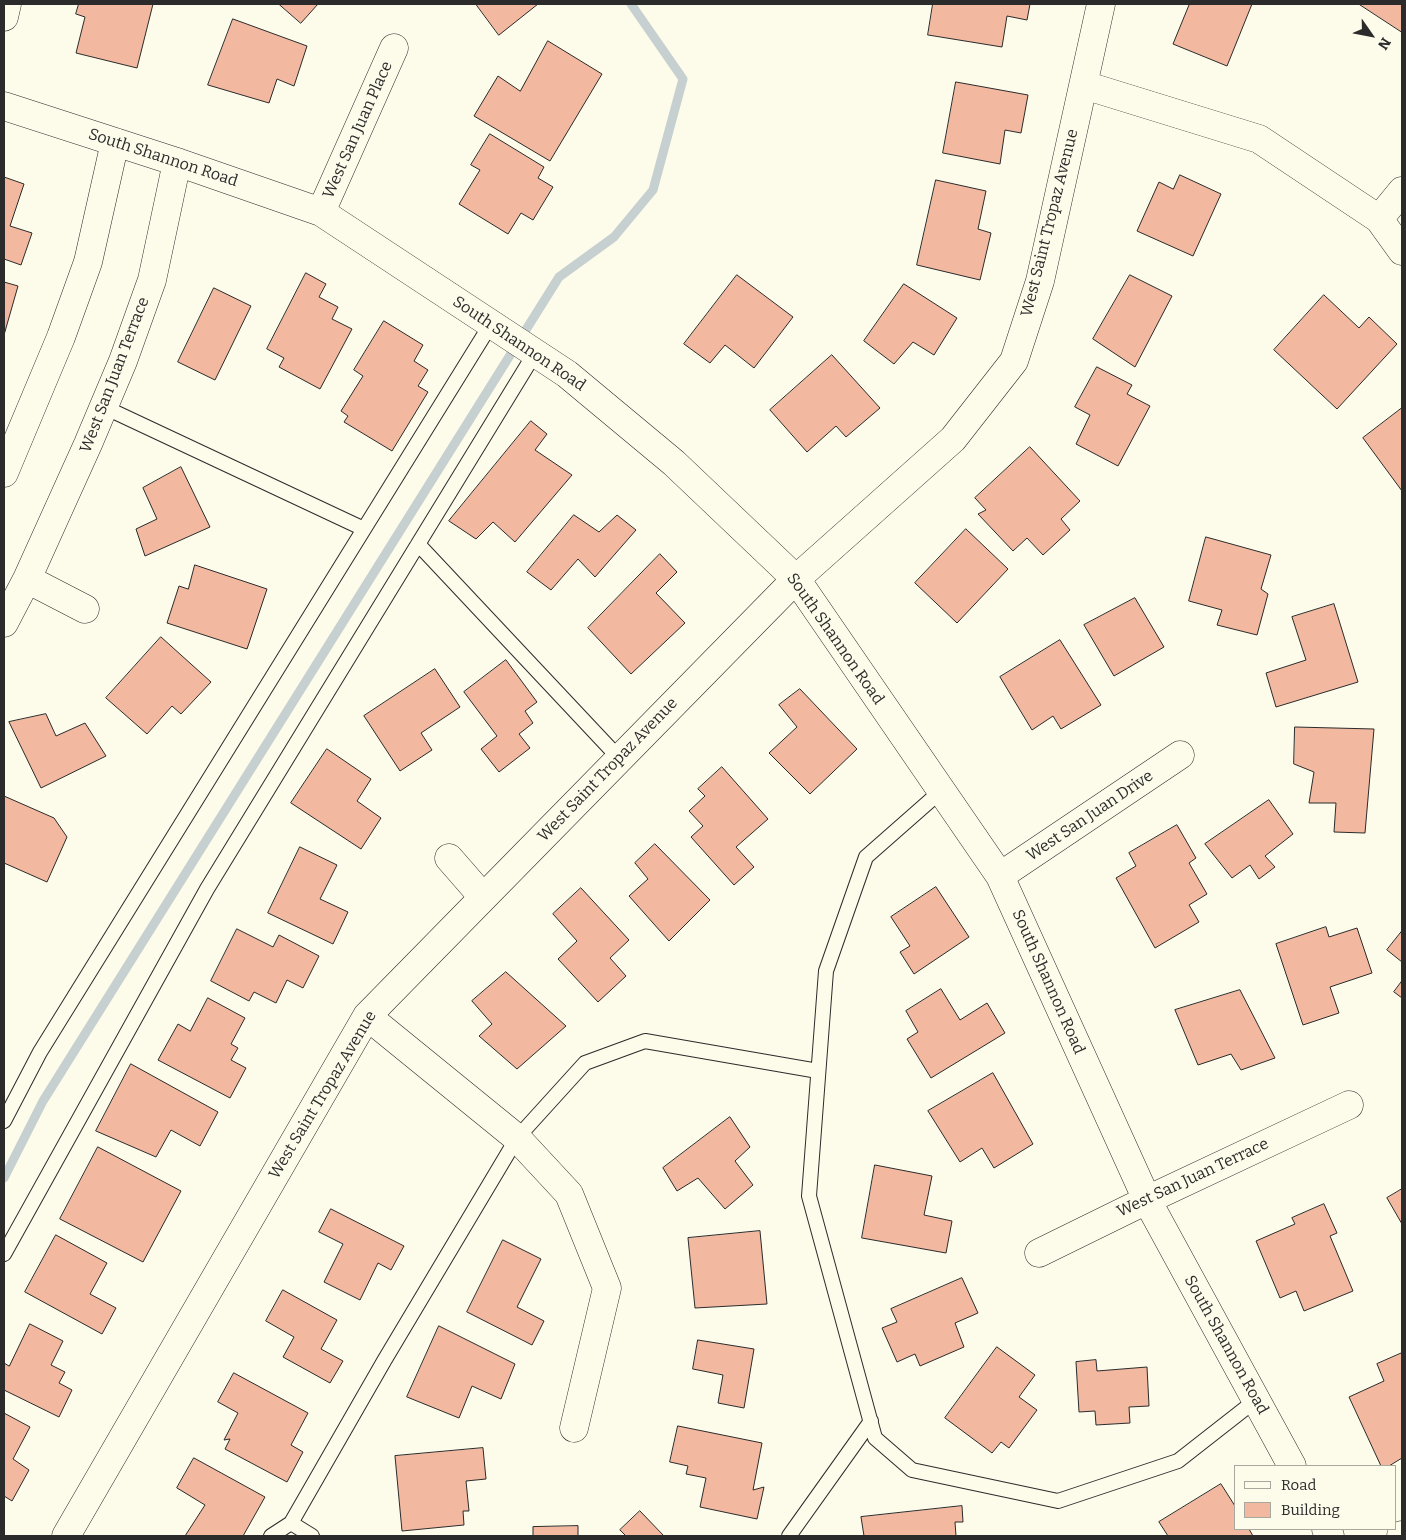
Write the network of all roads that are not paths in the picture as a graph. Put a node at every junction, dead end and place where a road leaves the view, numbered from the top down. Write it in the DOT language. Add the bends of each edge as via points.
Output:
graph roads {
  1 [pos="7,4"];
  2 [pos="1101,4"];
  3 [pos="4,17"];
  4 [pos="394,48"];
  5 [pos="1084,85"];
  6 [pos="4,106"];
  7 [pos="115,142"];
  8 [pos="177,162"];
  9 [pos="1402,191"];
  10 [pos="321,212"];
  11 [pos="1379,219"];
  12 [pos="1402,251"];
  13 [pos="491,324"];
  14 [pos="535,353"];
  15 [pos="104,407"];
  16 [pos="4,473"];
  17 [pos="364,528"];
  18 [pos="418,544"];
  19 [pos="796,578"];
  20 [pos="28,580"];
  21 [pos="85,609"];
  22 [pos="4,623"];
  23 [pos="1180,755"];
  24 [pos="619,758"];
  25 [pos="941,790"];
  26 [pos="449,858"];
  27 [pos="1000,876"];
  28 [pos="483,897"];
  29 [pos="367,1016"];
  30 [pos="818,1071"];
  31 [pos="1349,1105"];
  32 [pos="4,1121"];
  33 [pos="517,1138"];
  34 [pos="1146,1200"];
  35 [pos="1039,1253"];
  36 [pos="4,1254"];
  37 [pos="1256,1400"];
  38 [pos="870,1421"];
  39 [pos="574,1428"];
  40 [pos="1291,1465"];
  41 [pos="291,1523"];
  42 [pos="66,1536"];
  43 [pos="271,1536"];
  44 [pos="312,1536"];
  45 [pos="788,1536"];
  1 -- 3 [label="street"];
  2 -- 5 [label="street, West Saint Tropaz Avenue"];
  4 -- 10 [label="street, West San Juan Place"];
  5 -- 11 [label="street" via="1259,139"];
  5 -- 19 [label="street, West Saint Tropaz Avenue" via="1040,281 1014,361 953,438"];
  6 -- 7 [label="street, South Shannon Road"];
  7 -- 8 [label="street, South Shannon Road"];
  7 -- 16 [label="street" via="88,262 61,337"];
  8 -- 10 [label="street, South Shannon Road"];
  8 -- 15 [label="street, West San Juan Terrace" via="152,280"];
  9 -- 11 [label="street"];
  10 -- 13 [label="street, South Shannon Road"];
  11 -- 12 [label="street"];
  13 -- 14 [label="street, South Shannon Road"];
  13 -- 17 [label="lane"];
  14 -- 18 [label="lane"];
  14 -- 19 [label="street, South Shannon Road" via="567,374 674,463"];
  15 -- 17 [label="lane"];
  15 -- 20 [label="street, West San Juan Terrace"];
  17 -- 32 [label="lane" via="40,1052"];
  18 -- 24 [label="lane"];
  18 -- 36 [label="lane" via="207,889"];
  19 -- 24 [label="street, West Saint Tropaz Avenue"];
  19 -- 25 [label="street, South Shannon Road"];
  20 -- 21 [label="street"];
  20 -- 22 [label="street, West San Juan Terrace"];
  23 -- 27 [label="street, West San Juan Drive"];
  24 -- 28 [label="street, West Saint Tropaz Avenue"];
  25 -- 27 [label="street, South Shannon Road"];
  25 -- 30 [label="lane" via="866,858 826,971"];
  26 -- 28 [label="street"];
  27 -- 34 [label="street, South Shannon Road"];
  28 -- 29 [label="street, West Saint Tropaz Avenue"];
  29 -- 33 [label="street"];
  29 -- 42 [label="street, West Saint Tropaz Avenue"];
  30 -- 33 [label="lane" via="645,1041 586,1063"];
  30 -- 38 [label="lane" via="809,1196"];
  31 -- 34 [label="street, West San Juan Terrace"];
  33 -- 39 [label="street" via="569,1194 607,1288"];
  33 -- 41 [label="lane"];
  34 -- 35 [label="street, West San Juan Terrace"];
  34 -- 37 [label="street, South Shannon Road"];
  37 -- 38 [label="lane" via="1178,1461 1058,1501 912,1470 875,1438"];
  37 -- 40 [label="street, South Shannon Road"];
  38 -- 45 [label="lane"];
  41 -- 43 [label="lane"];
  41 -- 44 [label="lane"];
}
